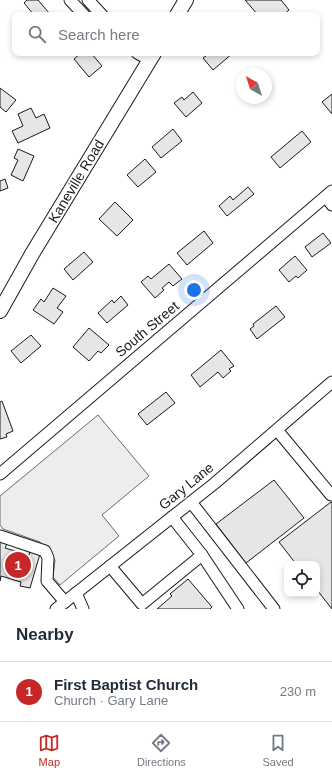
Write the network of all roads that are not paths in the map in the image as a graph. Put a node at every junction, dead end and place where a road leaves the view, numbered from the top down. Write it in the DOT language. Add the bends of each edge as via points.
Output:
graph roads {
  1 [pos="70,0"];
  2 [pos="88,0"];
  3 [pos="186,0"];
  4 [pos="81,12"];
  5 [pos="99,12"];
  6 [pos="179,12"];
  7 [pos="152,57"];
  8 [pos="330,197"];
  9 [pos="0,311"];
  10 [pos="332,382"];
  11 [pos="277,430"];
  12 [pos="0,474"];
  13 [pos="332,495"];
  14 [pos="191,502"];
  15 [pos="172,517"];
  16 [pos="0,536"];
  17 [pos="202,555"];
  18 [pos="110,566"];
  19 [pos="76,593"];
  20 [pos="60,606"];
  21 [pos="144,606"];
  22 [pos="83,609"];
  23 [pos="238,609"];
  24 [pos="274,609"];
  1 -- 4 [label="street"];
  2 -- 5 [label="street"];
  3 -- 6 [label="main road"];
  7 -- 9 [label="main road, Kaneville Road"];
  8 -- 12 [label="street, South Street"];
  10 -- 11 [label="street, Gary Lane"];
  11 -- 13 [label="street"];
  11 -- 14 [label="street, Gary Lane"];
  14 -- 15 [label="street, Gary Lane"];
  14 -- 24 [label="street"];
  15 -- 17 [label="street"];
  15 -- 18 [label="street, Gary Lane"];
  16 -- 20 [label="street" via="45,551 48,558 47,581"];
  17 -- 21 [label="street"];
  17 -- 23 [label="street"];
  18 -- 19 [label="street, Gary Lane"];
  18 -- 21 [label="street"];
  19 -- 20 [label="street, Gary Lane"];
  19 -- 22 [label="street"];
}
